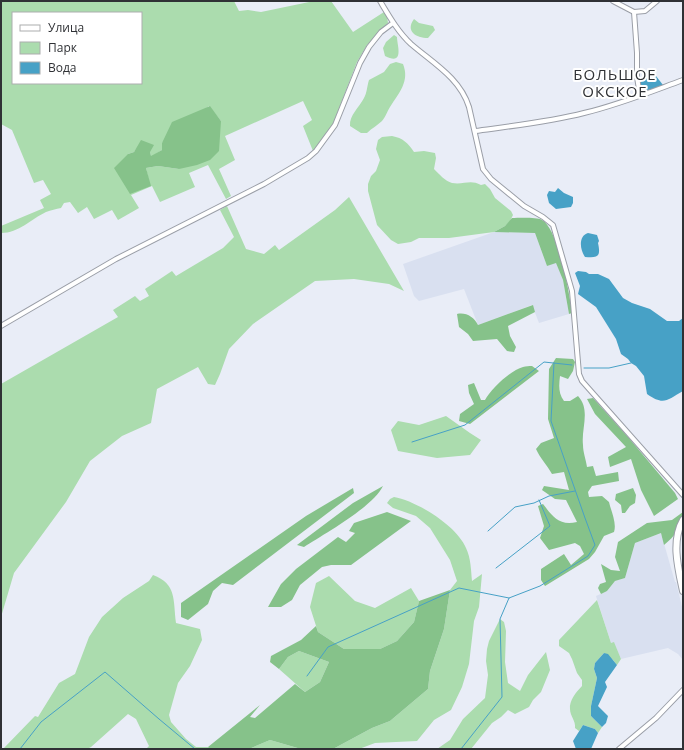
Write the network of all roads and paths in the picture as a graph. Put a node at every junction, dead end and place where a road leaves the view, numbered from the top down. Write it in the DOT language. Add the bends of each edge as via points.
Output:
graph roads {
  1 [pos="380,1"];
  2 [pos="614,1"];
  3 [pos="657,1"];
  4 [pos="634,12"];
  5 [pos="393,23"];
  6 [pos="683,80"];
  7 [pos="640,96"];
  8 [pos="475,131"];
  9 [pos="1,326"];
  10 [pos="683,495"];
  11 [pos="683,520"];
  12 [pos="683,590"];
  13 [pos="683,690"];
  14 [pos="619,749"];
  1 -- 5 [label="street"];
  2 -- 4 [label="street"];
  3 -- 4 [label="street" via="645,11"];
  4 -- 7 [label="street"];
  5 -- 8 [label="street" via="410,44 459,86 467,100"];
  5 -- 9 [label="street" via="368,46 335,125 308,158 264,184 116,259"];
  6 -- 7 [label="street"];
  7 -- 8 [label="street" via="585,113"];
  8 -- 10 [label="street" via="483,169 491,179 524,206 553,225 572,291 579,374 582,381"];
  11 -- 12 [label="main road" via="678,531 676,550"];
  13 -- 14 [label="street" via="656,718"];
}
